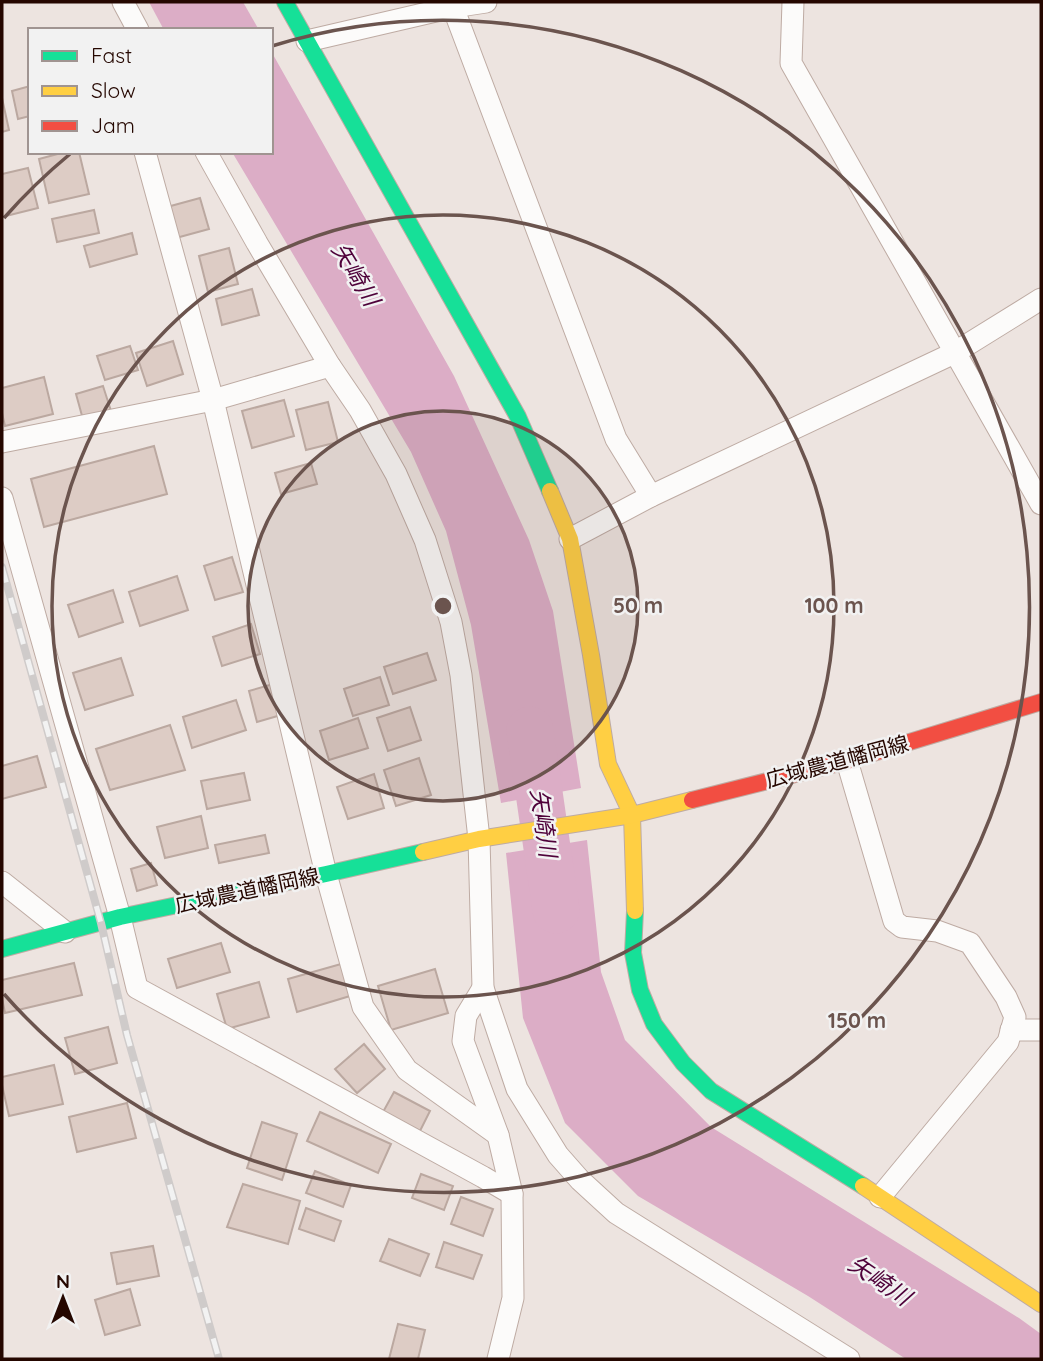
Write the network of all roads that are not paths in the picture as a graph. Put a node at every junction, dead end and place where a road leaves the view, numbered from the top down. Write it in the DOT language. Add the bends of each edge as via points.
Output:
graph roads {
  1 [pos="285,2"];
  2 [pos="486,2"];
  3 [pos="793,2"];
  4 [pos="452,4"];
  5 [pos="307,41"];
  6 [pos="146,154"];
  7 [pos="207,154"];
  8 [pos="1041,299"];
  9 [pos="954,353"];
  10 [pos="330,366"];
  11 [pos="213,400"];
  12 [pos="2,442"];
  13 [pos="651,496"];
  14 [pos="2,498"];
  15 [pos="1041,504"];
  16 [pos="570,539"];
  17 [pos="1041,702"];
  18 [pos="847,761"];
  19 [pos="632,815"];
  20 [pos="486,839"];
  21 [pos="326,874"];
  22 [pos="2,882"];
  23 [pos="120,917"];
  24 [pos="65,932"];
  25 [pos="2,948"];
  26 [pos="483,988"];
  27 [pos="1011,1030"];
  28 [pos="1041,1030"];
  29 [pos="498,1135"];
  30 [pos="512,1194"];
  31 [pos="880,1197"];
  32 [pos="1041,1304"];
  33 [pos="498,1359"];
  34 [pos="849,1359"];
  1 -- 5 [label="street"];
  2 -- 4 [label="street"];
  3 -- 9 [label="street" via="791,63"];
  4 -- 5 [label="street"];
  4 -- 13 [label="street" via="616,439"];
  5 -- 16 [label="street" via="519,417"];
  6 -- 11 [label="street"];
  7 -- 10 [label="street"];
  8 -- 9 [label="street"];
  9 -- 13 [label="street"];
  9 -- 15 [label="street"];
  10 -- 11 [label="street"];
  10 -- 20 [label="street" via="396,474 425,540 461,675"];
  11 -- 12 [label="street"];
  11 -- 21 [label="street"];
  13 -- 16 [label="street"];
  14 -- 23 [label="street"];
  16 -- 19 [label="street" via="608,764"];
  17 -- 18 [label="street, 広域農道幡岡線"];
  18 -- 19 [label="street, 広域農道幡岡線"];
  18 -- 27 [label="street" via="894,921 902,928 937,931 970,943 1006,997 1015,1017"];
  19 -- 20 [label="street, 広域農道幡岡線"];
  19 -- 31 [label="street" via="633,953 640,990 654,1024 711,1091"];
  20 -- 21 [label="street, 広域農道幡岡線"];
  20 -- 26 [label="street"];
  21 -- 23 [label="street, 広域農道幡岡線"];
  21 -- 29 [label="street" via="363,1007 407,1070"];
  22 -- 24 [label="street"];
  23 -- 24 [label="street, 広域農道幡岡線"];
  23 -- 30 [label="street" via="137,988"];
  24 -- 25 [label="street, 広域農道幡岡線"];
  26 -- 29 [label="street" via="466,1016 463,1041"];
  26 -- 34 [label="street" via="517,1090 558,1155 580,1180 616,1213"];
  27 -- 28 [label="street"];
  27 -- 31 [label="street" via="1008,1042"];
  29 -- 30 [label="street"];
  30 -- 33 [label="street" via="513,1298"];
  31 -- 32 [label="street"];
}
